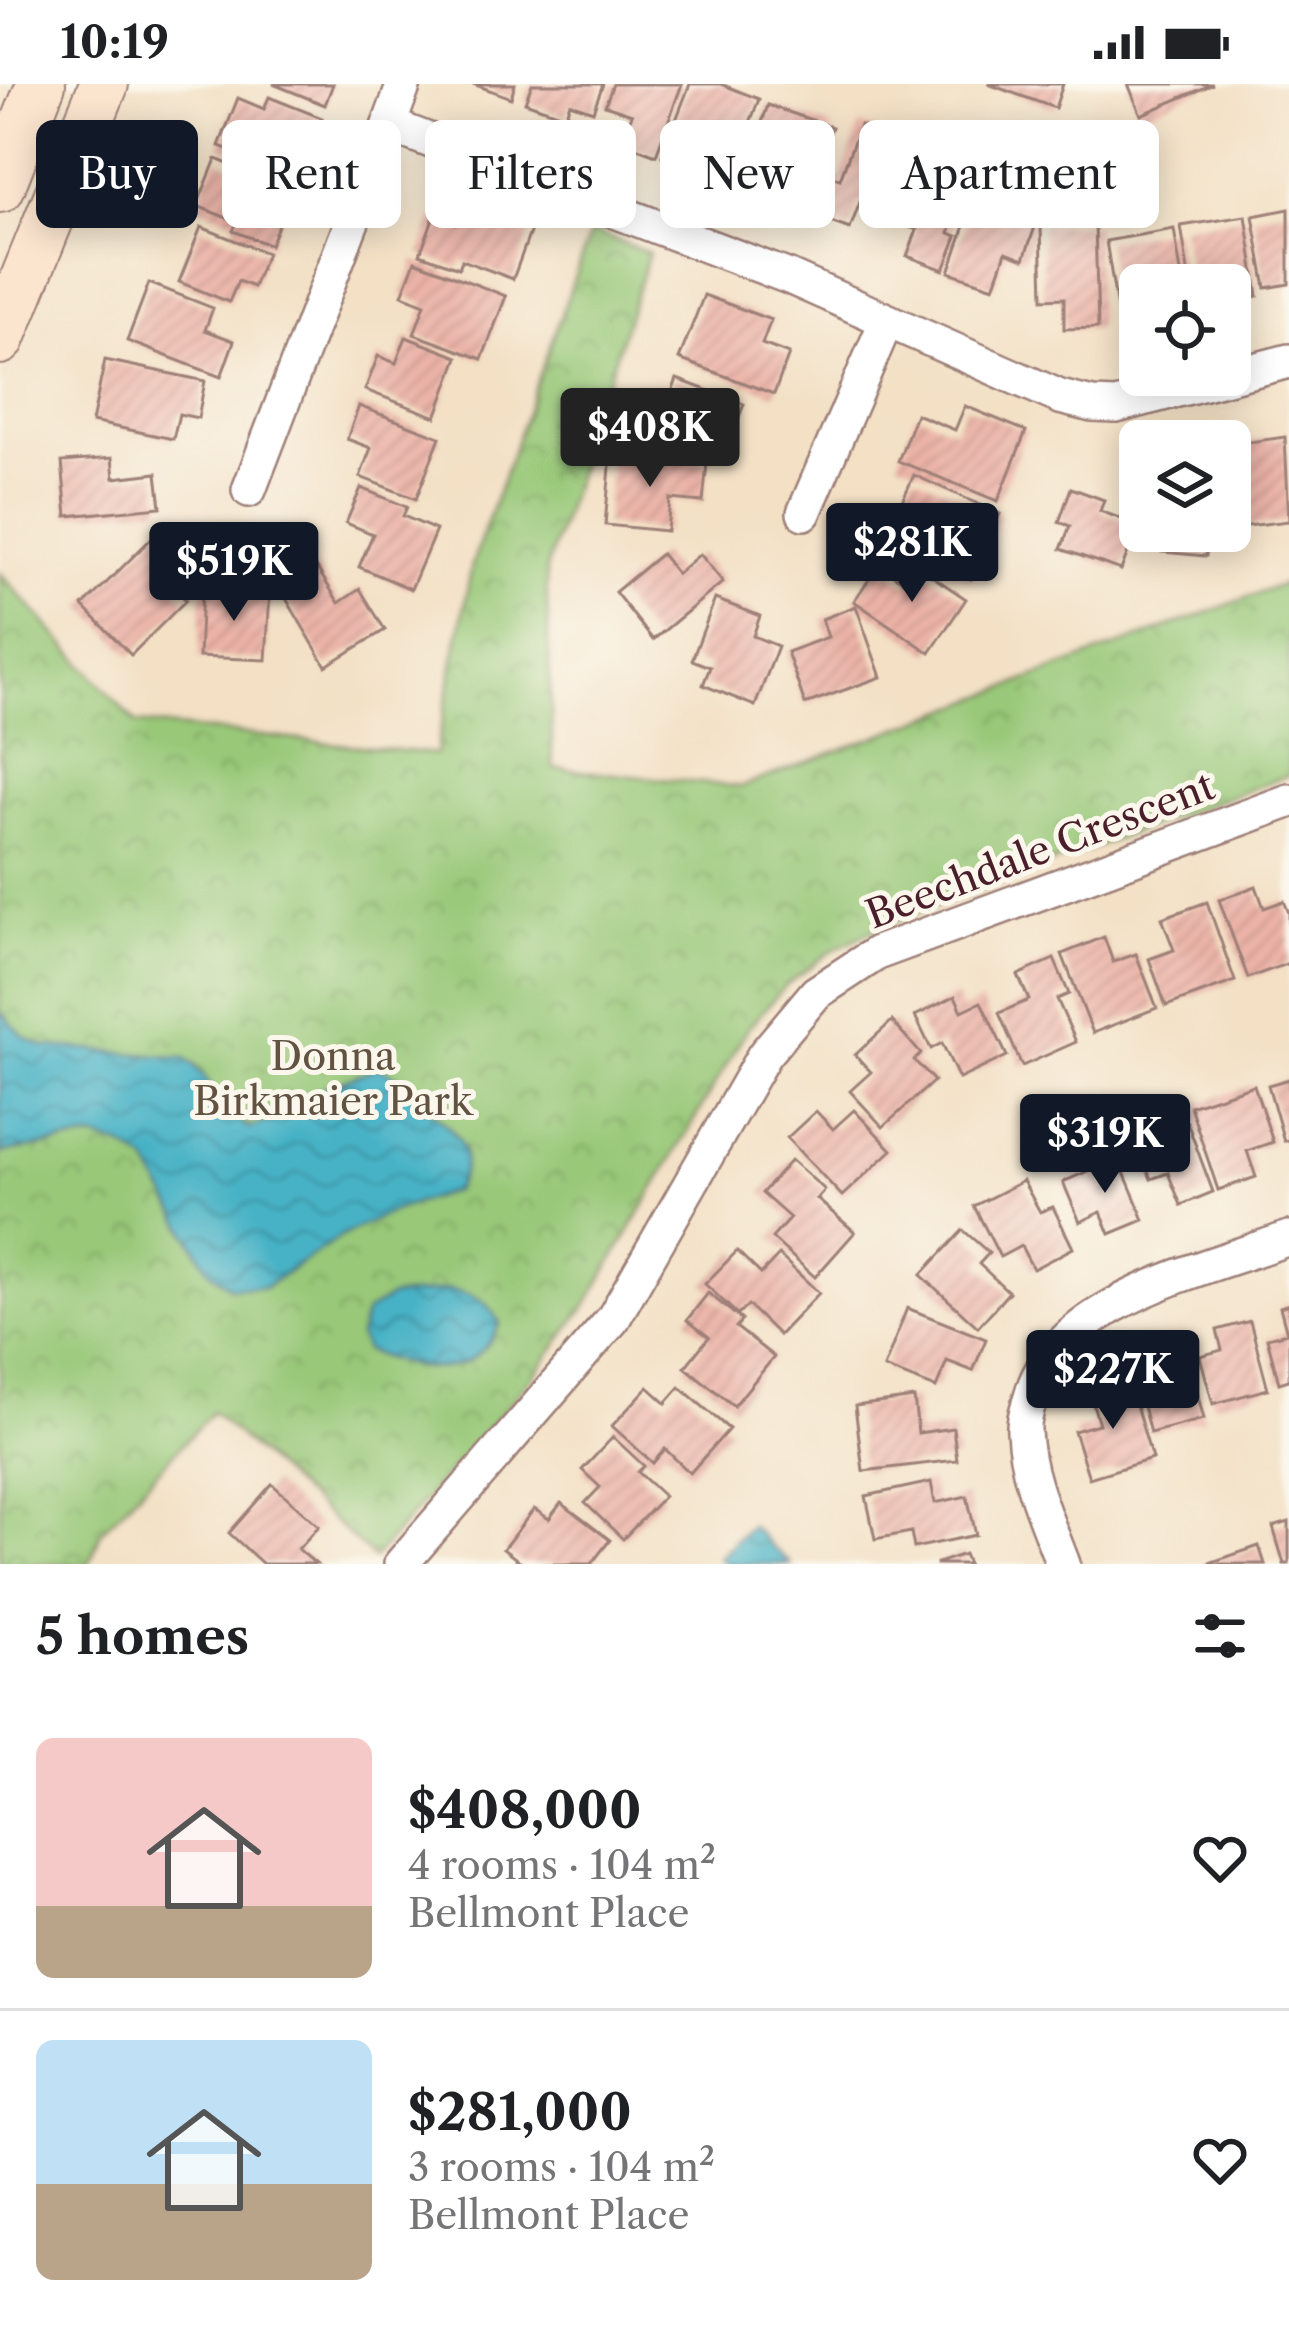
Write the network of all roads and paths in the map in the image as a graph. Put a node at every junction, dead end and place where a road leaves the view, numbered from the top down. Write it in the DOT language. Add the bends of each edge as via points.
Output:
graph roads {
  1 [pos="40,84"];
  2 [pos="104,84"];
  3 [pos="404,84"];
  4 [pos="390,120"];
  5 [pos="401,129"];
  6 [pos="0,188"];
  7 [pos="349,228"];
  8 [pos="886,322"];
  9 [pos="0,340"];
  10 [pos="1289,361"];
  11 [pos="249,490"];
  12 [pos="804,513"];
  13 [pos="1289,802"];
  14 [pos="1289,1238"];
  15 [pos="401,1564"];
  16 [pos="1063,1564"];
  1 -- 6 [label="main road"];
  2 -- 9 [label="main road"];
  3 -- 4 [label="street"];
  5 -- 8 [label="street" via="790,277"];
  7 -- 11 [label="street"];
  8 -- 10 [label="street" via="1092,406"];
  8 -- 12 [label="street"];
  13 -- 15 [label="street, Beechdale Crescent" via="877,952 816,993 764,1055 613,1319"];
  14 -- 16 [label="street" via="1113,1303 1069,1334 1037,1376 1023,1426 1029,1472"];
}
